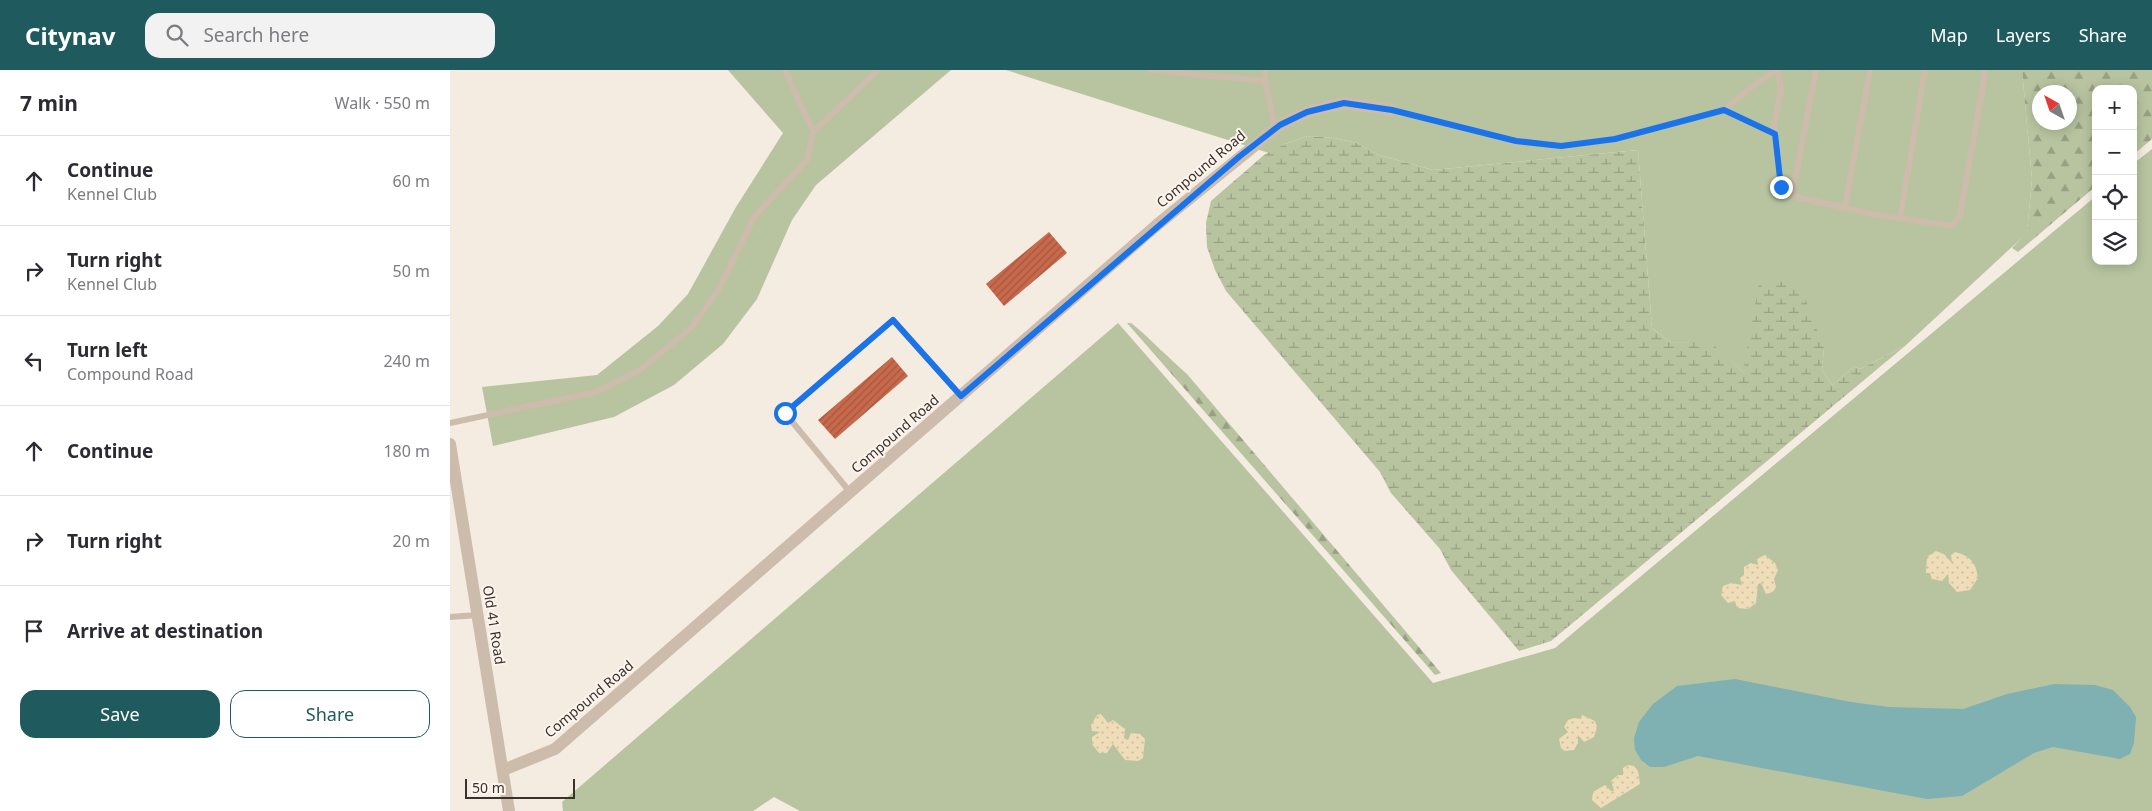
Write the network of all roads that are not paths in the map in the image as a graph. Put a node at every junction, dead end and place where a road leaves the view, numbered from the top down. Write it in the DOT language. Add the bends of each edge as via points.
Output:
graph roads {
  1 [pos="785,70"];
  2 [pos="878,70"];
  3 [pos="1150,70"];
  4 [pos="1265,70"];
  5 [pos="1778,70"];
  6 [pos="1816,70"];
  7 [pos="1870,70"];
  8 [pos="1924,70"];
  9 [pos="1984,70"];
  10 [pos="1265,81"];
  11 [pos="1392,110"];
  12 [pos="1724,110"];
  13 [pos="1276,128"];
  14 [pos="813,132"];
  15 [pos="1775,134"];
  16 [pos="1792,196"];
  17 [pos="1845,207"];
  18 [pos="1900,218"];
  19 [pos="961,396"];
  20 [pos="450,423"];
  21 [pos="450,444"];
  22 [pos="851,492"];
  23 [pos="478,616"];
  24 [pos="450,617"];
  25 [pos="502,770"];
  26 [pos="508,811"];
  1 -- 14 [label="lane"];
  2 -- 14 [label="lane"];
  3 -- 10 [label="lane"];
  4 -- 10 [label="lane"];
  5 -- 12 [label="lane"];
  5 -- 15 [label="lane" via="1780,90"];
  6 -- 16 [label="lane"];
  7 -- 17 [label="lane"];
  8 -- 18 [label="lane"];
  9 -- 18 [label="lane" via="1960,215 1952,226"];
  10 -- 13 [label="lane"];
  11 -- 12 [label="lane" via="1516,141 1561,146 1615,139"];
  11 -- 13 [label="street, Compound Road" via="1344,103 1307,112"];
  12 -- 15 [label="lane"];
  13 -- 19 [label="street, Compound Road" via="1158,224"];
  14 -- 20 [label="lane" via="808,160 754,217 719,289 692,328 666,350 640,370 596,392"];
  15 -- 16 [label="lane" via="1781,187"];
  16 -- 17 [label="lane"];
  17 -- 18 [label="lane"];
  19 -- 22 [label="street, Compound Road"];
  19 -- 22 [label="lane" via="893,320 785,413"];
  21 -- 23 [label="street, Old 41 Road"];
  22 -- 25 [label="street, Compound Road" via="555,749"];
  23 -- 24 [label="lane"];
  23 -- 25 [label="street, Old 41 Road"];
  25 -- 26 [label="street, Old 41 Road"];
}
